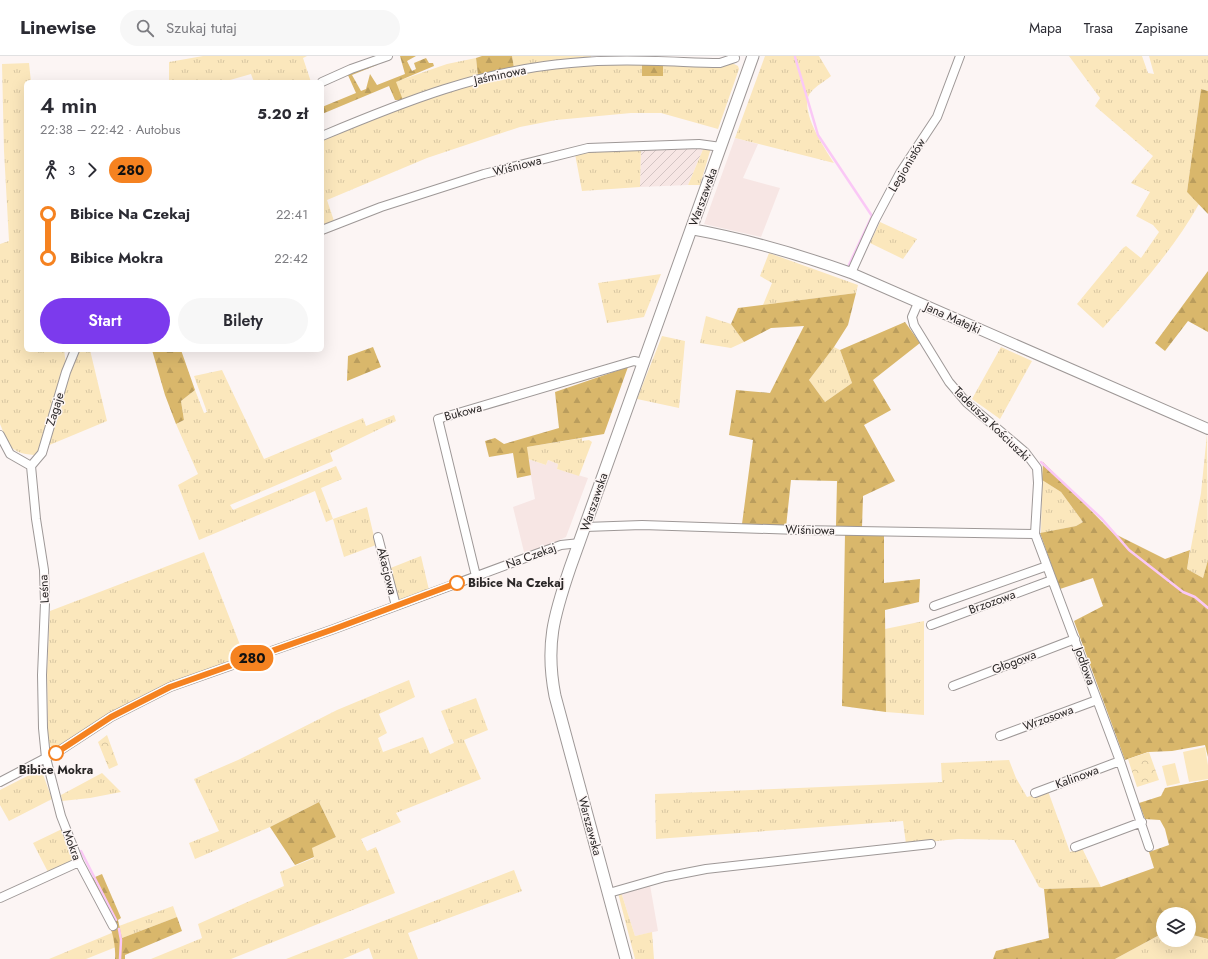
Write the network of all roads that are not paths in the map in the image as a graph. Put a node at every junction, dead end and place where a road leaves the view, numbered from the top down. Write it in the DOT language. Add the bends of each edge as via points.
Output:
graph roads {
  1 [pos="388,56"];
  2 [pos="960,56"];
  3 [pos="734,57"];
  4 [pos="752,60"];
  5 [pos="324,81"];
  6 [pos="324,135"];
  7 [pos="721,147"];
  8 [pos="324,229"];
  9 [pos="691,229"];
  10 [pos="851,273"];
  11 [pos="918,303"];
  12 [pos="74,352"];
  13 [pos="643,364"];
  14 [pos="1208,429"];
  15 [pos="0,435"];
  16 [pos="31,466"];
  17 [pos="1038,483"];
  18 [pos="585,527"];
  19 [pos="1035,534"];
  20 [pos="378,536"];
  21 [pos="580,543"];
  22 [pos="1047,566"];
  23 [pos="476,576"];
  24 [pos="1052,580"];
  25 [pos="396,606"];
  26 [pos="934,606"];
  27 [pos="931,625"];
  28 [pos="1075,639"];
  29 [pos="953,686"];
  30 [pos="1097,700"];
  31 [pos="1000,736"];
  32 [pos="46,758"];
  33 [pos="1120,761"];
  34 [pos="0,782"];
  35 [pos="1034,793"];
  36 [pos="1142,822"];
  37 [pos="931,844"];
  38 [pos="1075,847"];
  39 [pos="1149,847"];
  40 [pos="79,862"];
  41 [pos="609,893"];
  42 [pos="0,898"];
  43 [pos="113,926"];
  44 [pos="626,959"];
  1 -- 5 [label="street"];
  2 -- 10 [label="street, Legionistów" via="937,117 900,173"];
  3 -- 4 [label="street"];
  3 -- 6 [label="street, Jaśminowa" via="720,63 572,62 498,74 403,102"];
  4 -- 7 [label="main road, Warszawska"];
  7 -- 8 [label="street, Wiśniowa" via="699,144 588,148 484,174 381,207"];
  7 -- 9 [label="main road, Warszawska"];
  9 -- 10 [label="street, Jana Matejki" via="762,244"];
  9 -- 13 [label="main road, Warszawska"];
  10 -- 11 [label="street, Jana Matejki"];
  11 -- 14 [label="street, Jana Matejki"];
  11 -- 17 [label="street, Tadeusza Kościuszki" via="912,317 914,325 948,382 967,403 1024,452 1037,468"];
  12 -- 16 [label="street, Zagaje" via="42,453"];
  13 -- 18 [label="main road, Warszawska"];
  13 -- 23 [label="street, Bukowa" via="634,361 438,419"];
  15 -- 16 [label="street" via="10,454"];
  16 -- 32 [label="street, Leśna" via="44,570 42,675"];
  17 -- 19 [label="street, Jodłowa"];
  18 -- 19 [label="street, Wiśniowa" via="642,525"];
  18 -- 21 [label="main road, Warszawska"];
  19 -- 22 [label="street, Jodłowa"];
  20 -- 25 [label="street, Akacjowa"];
  21 -- 23 [label="street, Na Czekaj" via="562,545"];
  21 -- 41 [label="main road, Warszawska" via="554,621 550,646 551,673"];
  22 -- 24 [label="street, Jodłowa"];
  22 -- 26 [label="street, Brzozowa"];
  23 -- 25 [label="street, Na Czekaj"];
  24 -- 27 [label="street, Brzozowa"];
  24 -- 28 [label="street, Jodłowa"];
  25 -- 32 [label="street, Na Czekaj" via="170,687 111,717"];
  28 -- 29 [label="street, Głogowa"];
  28 -- 30 [label="street, Jodłowa"];
  30 -- 31 [label="street, Wrzosowa"];
  30 -- 33 [label="street, Jodłowa"];
  32 -- 34 [label="street, Na Czekaj"];
  32 -- 40 [label="street, Mokra" via="61,816"];
  33 -- 35 [label="street, Kalinowa"];
  33 -- 36 [label="street, Jodłowa"];
  36 -- 38 [label="street"];
  36 -- 39 [label="street, Jodłowa"];
  37 -- 41 [label="street" via="706,869 665,877"];
  40 -- 42 [label="street"];
  40 -- 43 [label="street, Mokra"];
  41 -- 44 [label="main road, Warszawska"];
}
